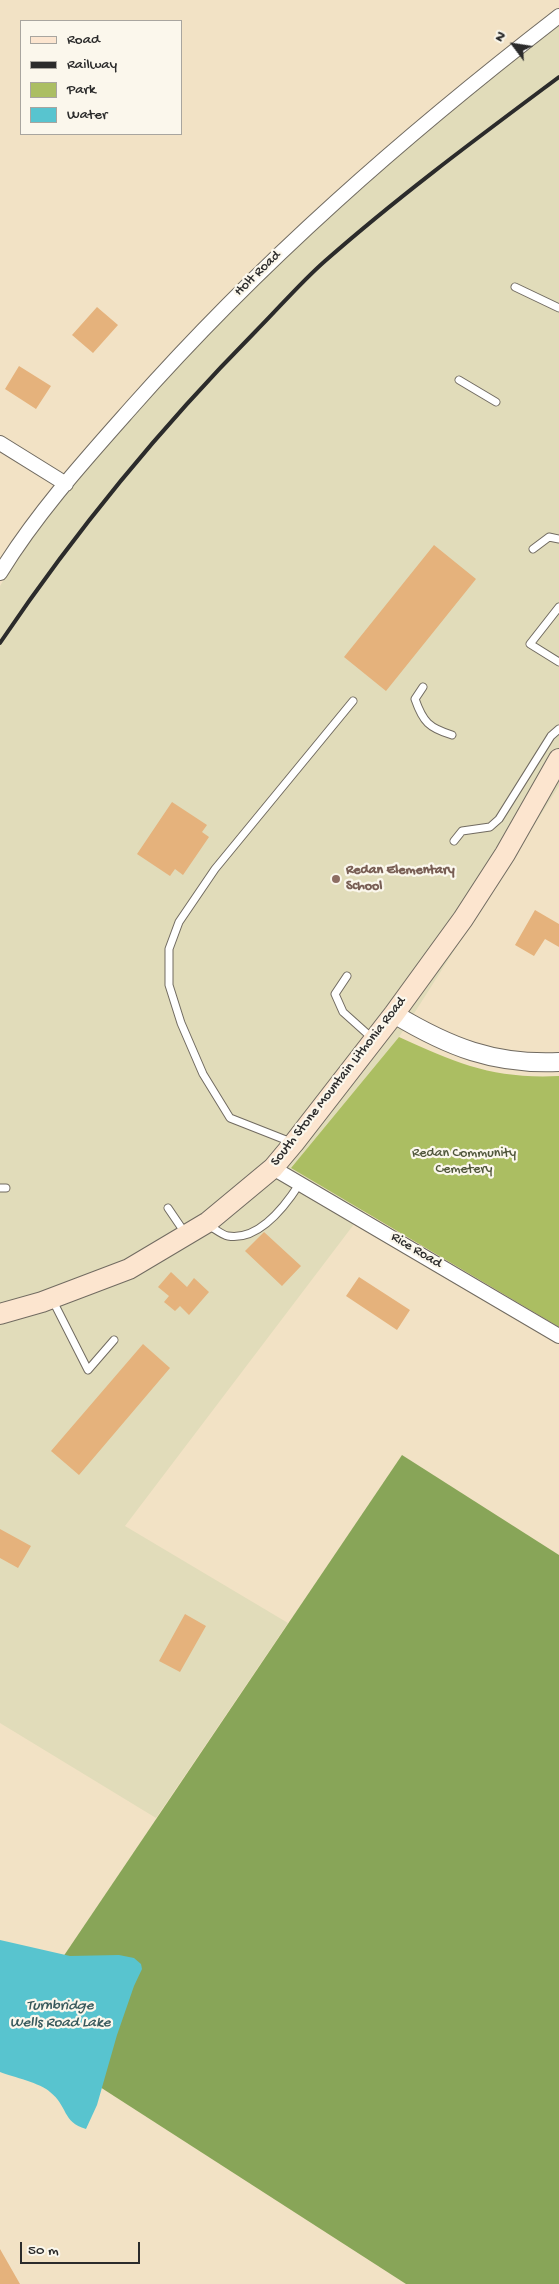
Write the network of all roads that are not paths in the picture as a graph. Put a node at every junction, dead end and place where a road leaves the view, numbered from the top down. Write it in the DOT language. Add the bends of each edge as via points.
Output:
graph roads {
  1 [pos="559,16"];
  2 [pos="515,287"];
  3 [pos="559,308"];
  4 [pos="459,380"];
  5 [pos="496,402"];
  6 [pos="0,443"];
  7 [pos="66,484"];
  8 [pos="559,539"];
  9 [pos="533,549"];
  10 [pos="0,573"];
  11 [pos="559,607"];
  12 [pos="559,662"];
  13 [pos="423,687"];
  14 [pos="353,701"];
  15 [pos="559,729"];
  16 [pos="452,735"];
  17 [pos="559,759"];
  18 [pos="454,841"];
  19 [pos="347,976"];
  20 [pos="394,1014"];
  21 [pos="374,1040"];
  22 [pos="559,1062"];
  23 [pos="294,1143"];
  24 [pos="273,1168"];
  25 [pos="300,1183"];
  26 [pos="168,1208"];
  27 [pos="205,1224"];
  28 [pos="187,1235"];
  29 [pos="52,1298"];
  30 [pos="0,1314"];
  31 [pos="559,1336"];
  32 [pos="114,1340"];
  1 -- 7 [label="street, Holt Road" via="427,120 333,202 163,371"];
  2 -- 3 [label="lane"];
  4 -- 5 [label="lane"];
  6 -- 7 [label="street"];
  7 -- 10 [label="street, Holt Road" via="22,537"];
  8 -- 9 [label="lane" via="549,537"];
  11 -- 12 [label="lane" via="530,644"];
  13 -- 16 [label="lane" via="415,699 422,719 437,731"];
  14 -- 23 [label="lane" via="215,868 179,922 169,949 169,985 181,1023 203,1074 230,1118"];
  15 -- 18 [label="lane" via="551,736 499,819 490,827 462,831"];
  17 -- 20 [label="main road, South Stone Mountain Lithonia Road" via="505,854"];
  19 -- 21 [label="lane" via="336,994 343,1012"];
  20 -- 21 [label="main road, South Stone Mountain Lithonia Road"];
  20 -- 22 [label="street" via="427,1034 464,1050 498,1058"];
  21 -- 23 [label="main road, South Stone Mountain Lithonia Road"];
  23 -- 24 [label="main road, South Stone Mountain Lithonia Road"];
  24 -- 25 [label="street, Rice Road"];
  24 -- 27 [label="main road, South Stone Mountain Lithonia Road"];
  25 -- 27 [label="lane" via="267,1223 248,1234 228,1236"];
  25 -- 31 [label="street, Rice Road"];
  26 -- 28 [label="lane"];
  27 -- 28 [label="main road, South Stone Mountain Lithonia Road"];
  28 -- 29 [label="main road, South Stone Mountain Lithonia Road" via="129,1269"];
  29 -- 30 [label="main road, South Stone Mountain Lithonia Road"];
  29 -- 32 [label="lane" via="88,1370"];
}
